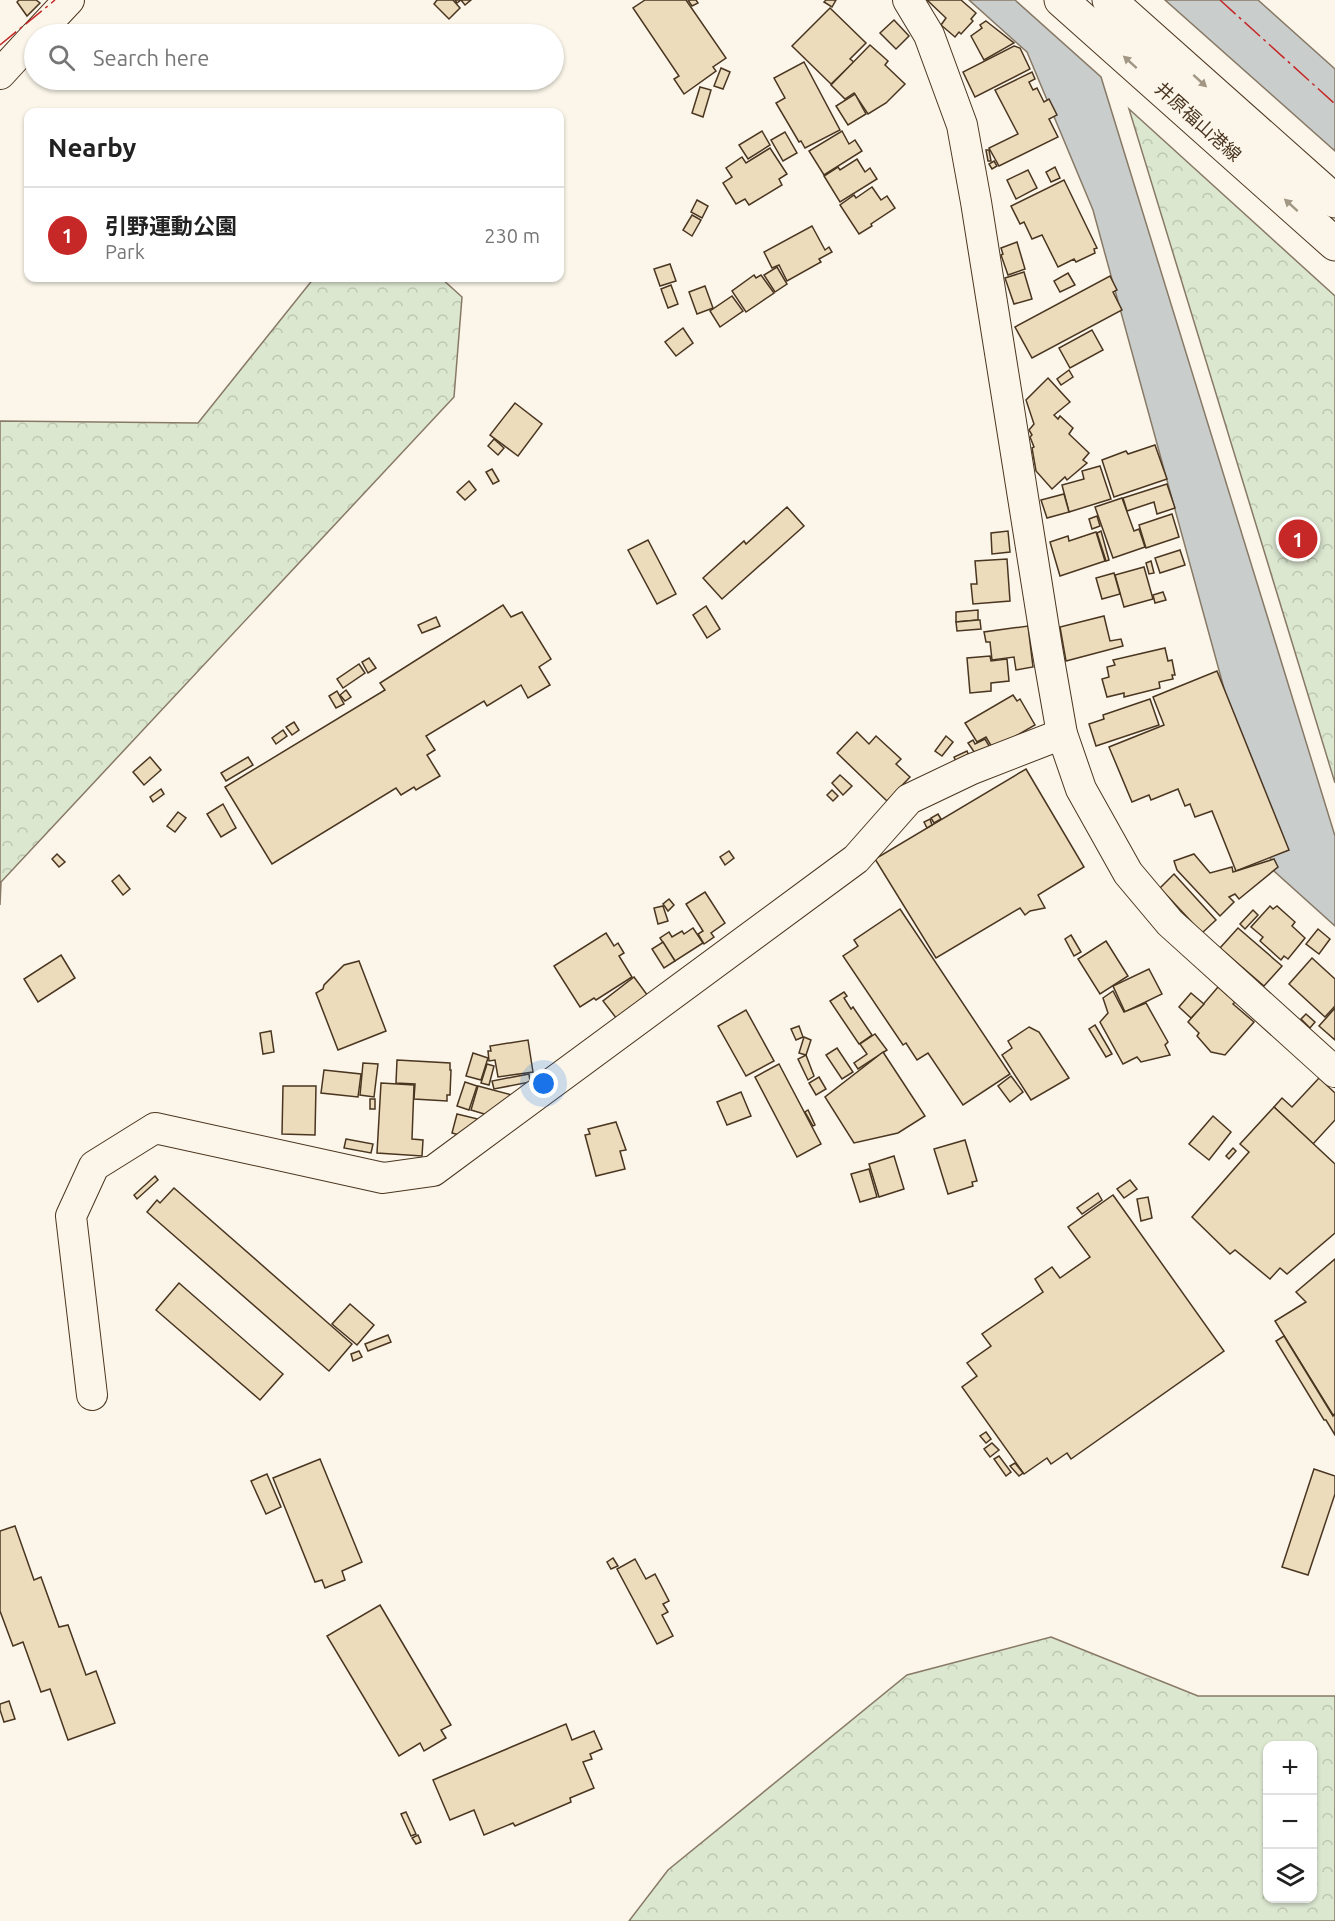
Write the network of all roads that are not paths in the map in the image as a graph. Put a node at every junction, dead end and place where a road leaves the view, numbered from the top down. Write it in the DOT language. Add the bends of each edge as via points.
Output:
graph roads {
  1 [pos="69,0"];
  2 [pos="908,0"];
  3 [pos="1061,0"];
  4 [pos="1109,0"];
  5 [pos="47,24"];
  6 [pos="24,49"];
  7 [pos="0,74"];
  8 [pos="1335,201"];
  9 [pos="1335,244"];
  10 [pos="1062,734"];
  11 [pos="1335,1072"];
  12 [pos="92,1395"];
  1 -- 5 [label="street"];
  2 -- 10 [label="street" via="929,35 962,125"];
  9 -- 3 [label="main road, 井原福山港線, one-way"];
  4 -- 8 [label="main road, 井原福山港線, one-way"];
  6 -- 7 [label="street"];
  10 -- 11 [label="street" via="1082,789 1128,873 1170,923"];
  10 -- 12 [label="street" via="909,799 856,859 433,1171 383,1178 154,1128 94,1166 70,1216"];
}
